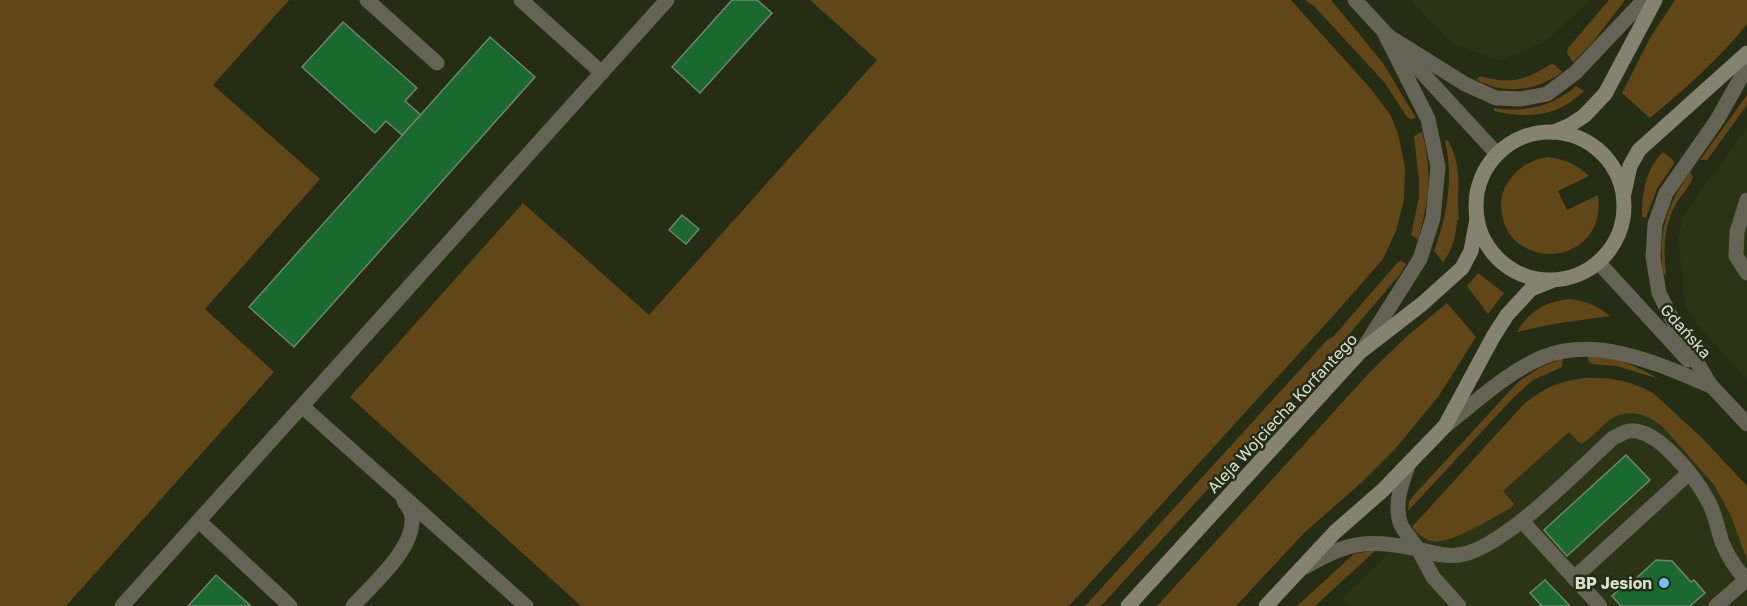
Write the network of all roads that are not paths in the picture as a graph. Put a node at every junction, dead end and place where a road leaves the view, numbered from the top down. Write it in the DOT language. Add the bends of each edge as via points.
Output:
graph roads {
  1 [pos="366,0"];
  2 [pos="521,0"];
  3 [pos="667,0"];
  4 [pos="1355,0"];
  5 [pos="1644,0"];
  6 [pos="1655,0"];
  7 [pos="1385,34"];
  8 [pos="1747,53"];
  9 [pos="437,63"];
  10 [pos="1747,67"];
  11 [pos="602,73"];
  12 [pos="1554,132"];
  13 [pos="1497,154"];
  14 [pos="1624,193"];
  15 [pos="1747,200"];
  16 [pos="1477,219"];
  17 [pos="1599,262"];
  18 [pos="1747,273"];
  19 [pos="1551,281"];
  20 [pos="1360,352"];
  21 [pos="1711,386"];
  22 [pos="303,407"];
  23 [pos="1747,424"];
  24 [pos="1445,426"];
  25 [pos="1409,463"];
  26 [pos="1689,473"];
  27 [pos="402,495"];
  28 [pos="199,521"];
  29 [pos="1522,521"];
  30 [pos="1418,549"];
  31 [pos="1297,572"];
  32 [pos="1574,578"];
  33 [pos="1746,580"];
  34 [pos="122,606"];
  35 [pos="290,606"];
  36 [pos="353,606"];
  37 [pos="526,606"];
  38 [pos="1128,606"];
  39 [pos="1266,606"];
  40 [pos="1459,606"];
  41 [pos="1600,606"];
  42 [pos="1716,606"];
  1 -- 9 [label="street"];
  2 -- 11 [label="street"];
  3 -- 11 [label="street"];
  4 -- 7 [label="street"];
  5 -- 7 [label="street" via="1575,73 1547,94 1521,99 1496,98 1465,84"];
  6 -- 12 [label="main road" via="1605,94 1584,116"];
  7 -- 13 [label="street"];
  7 -- 20 [label="street" via="1428,119 1438,167 1433,218 1420,259"];
  8 -- 14 [label="main road" via="1639,150 1630,165"];
  10 -- 21 [label="street" via="1717,120 1666,193 1655,224 1653,257 1659,294"];
  11 -- 22 [label="street"];
  12 -- 13 [label="main road" via="1514,141"];
  12 -- 14 [label="main road" via="1580,138 1599,150 1613,166"];
  13 -- 16 [label="main road" via="1484,172 1476,195"];
  14 -- 17 [label="main road" via="1622,226 1613,247"];
  15 -- 18 [label="street" via="1737,232 1737,256"];
  16 -- 19 [label="main road" via="1489,249 1505,266 1527,277"];
  16 -- 20 [label="main road, Aleja Wojciecha Korfantego" via="1471,251 1462,268"];
  17 -- 19 [label="main road" via="1585,272"];
  17 -- 21 [label="street, Gdańska"];
  19 -- 24 [label="main road" via="1531,289 1507,315"];
  20 -- 38 [label="main road, Aleja Wojciecha Korfantego"];
  21 -- 23 [label="street, Gdańska"];
  21 -- 24 [label="street" via="1657,364 1608,351 1575,349 1543,357"];
  22 -- 27 [label="street"];
  22 -- 28 [label="street"];
  24 -- 25 [label="main road"];
  25 -- 30 [label="street" via="1399,491 1398,510 1401,525"];
  25 -- 31 [label="main road"];
  26 -- 29 [label="street" via="1654,439 1629,430 1613,438"];
  26 -- 32 [label="street"];
  26 -- 33 [label="street" via="1708,500 1723,544"];
  27 -- 36 [label="street" via="411,514 411,530 403,549"];
  27 -- 37 [label="street"];
  28 -- 34 [label="street"];
  28 -- 35 [label="street"];
  29 -- 30 [label="street" via="1489,544 1460,555 1438,555"];
  29 -- 32 [label="street"];
  30 -- 31 [label="street" via="1367,542 1329,553"];
  30 -- 40 [label="street" via="1433,577"];
  31 -- 39 [label="main road"];
  32 -- 41 [label="street"];
  33 -- 42 [label="street"];
}
